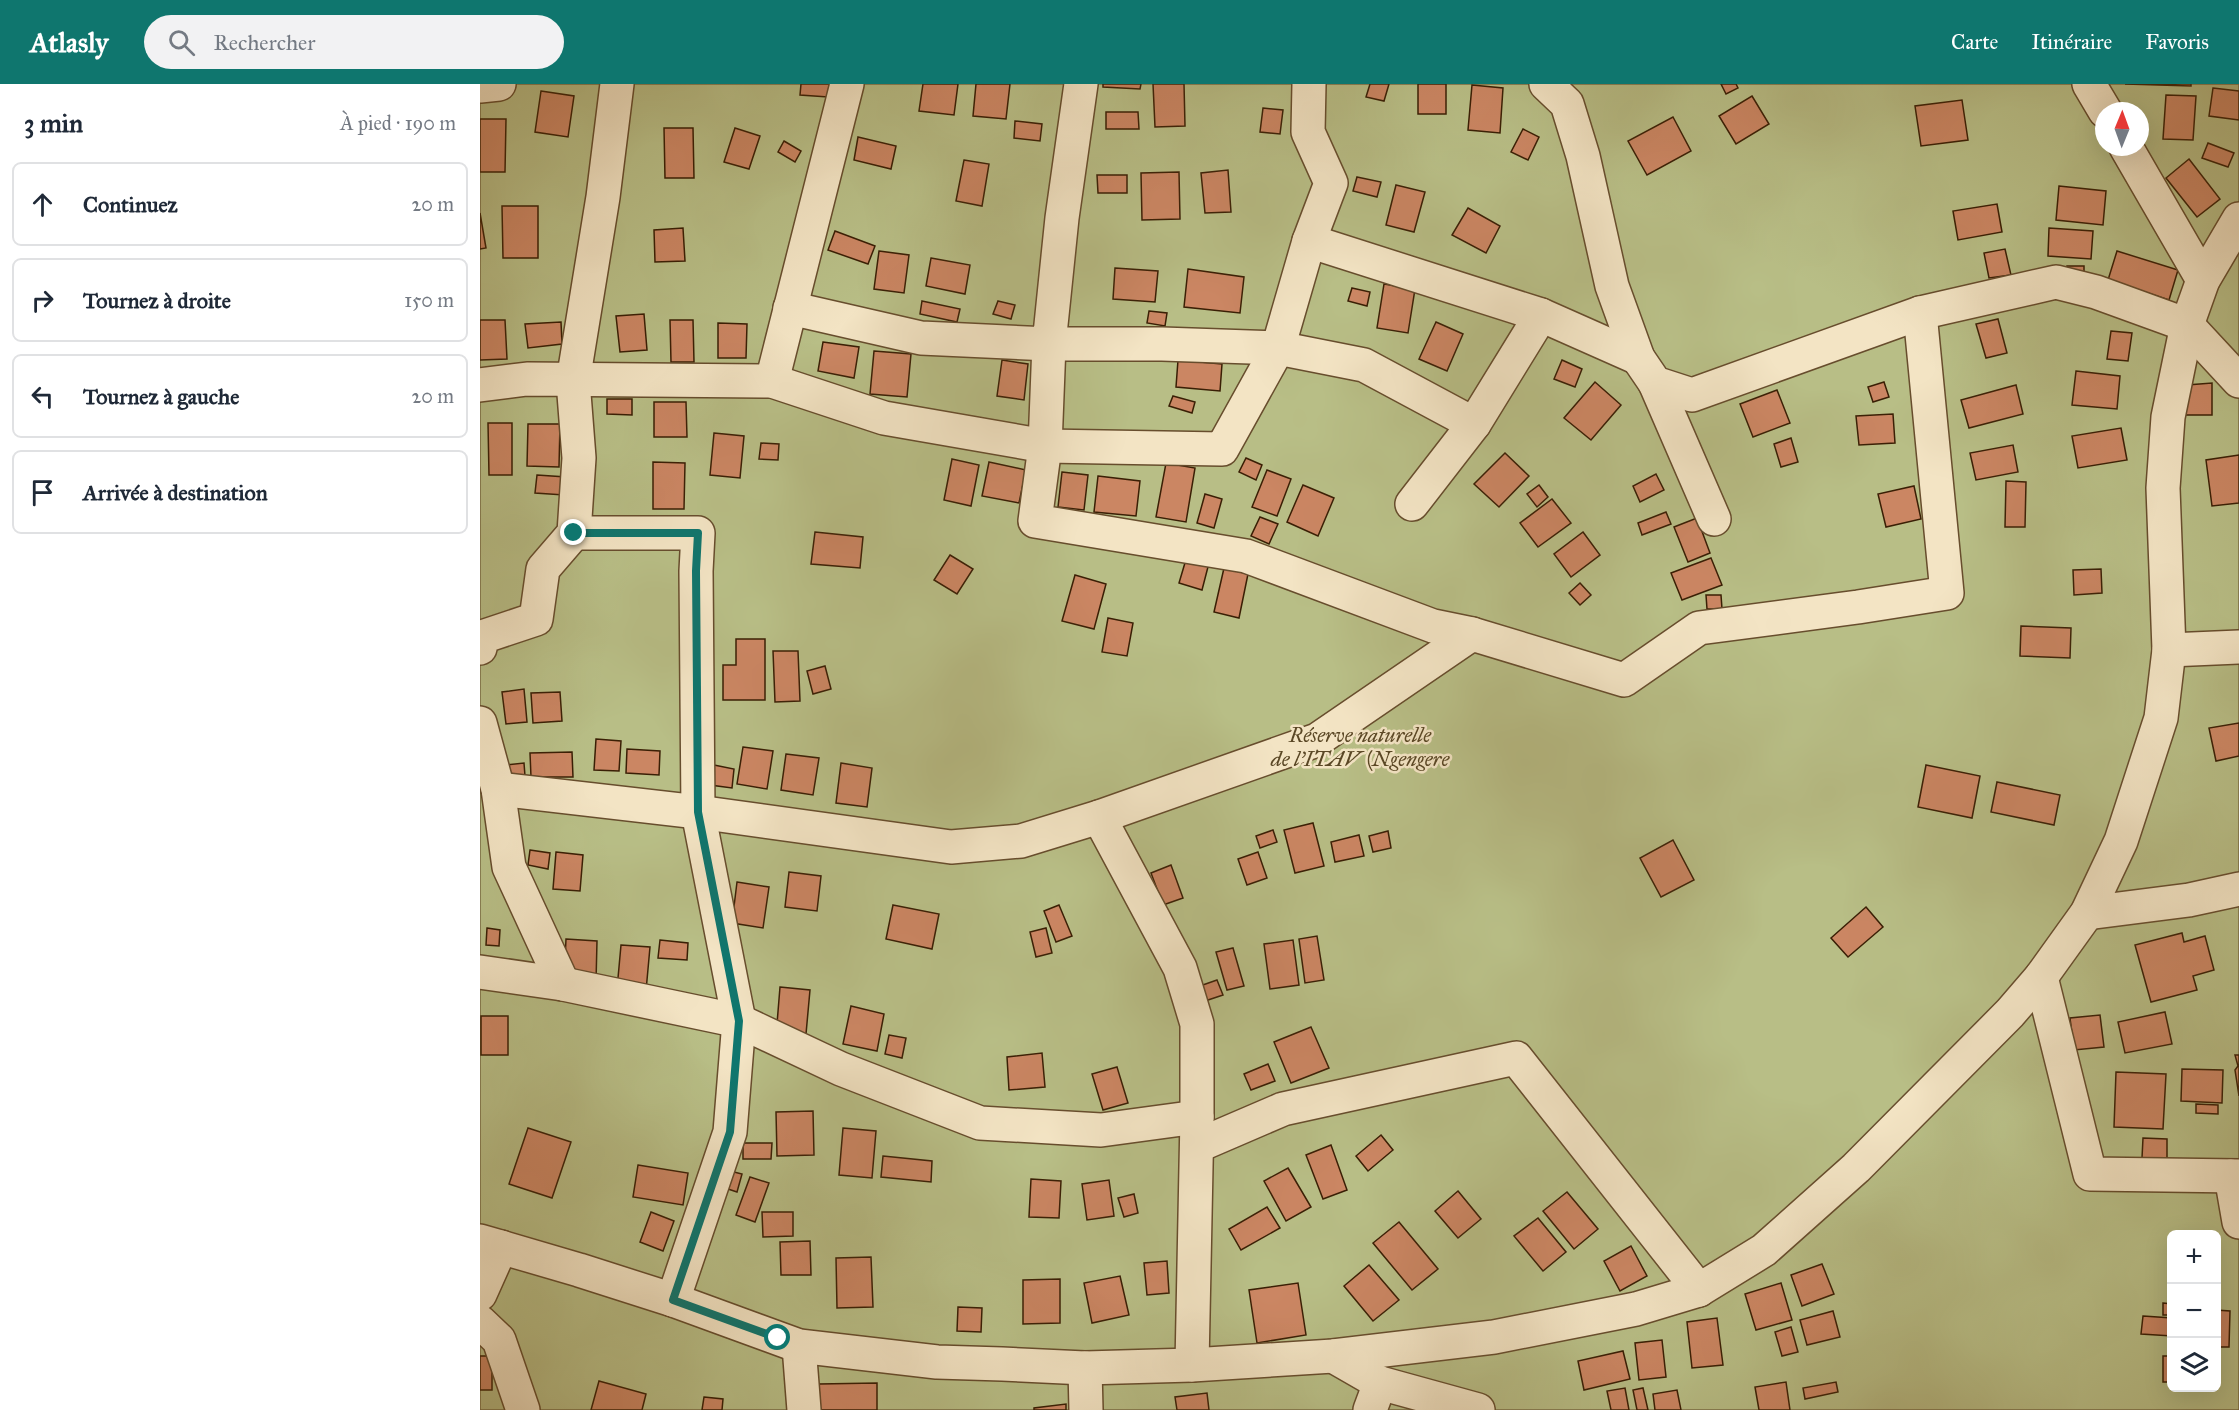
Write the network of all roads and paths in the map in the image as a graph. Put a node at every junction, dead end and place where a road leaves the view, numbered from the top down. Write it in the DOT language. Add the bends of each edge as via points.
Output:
graph roads {
  1 [pos="499,84"];
  2 [pos="617,84"];
  3 [pos="847,84"];
  4 [pos="1081,84"];
  5 [pos="1309,84"];
  6 [pos="1546,84"];
  7 [pos="2089,84"];
  8 [pos="480,86"];
  9 [pos="2100,102"];
  10 [pos="2131,156"];
  11 [pos="2239,219"];
  12 [pos="1309,241"];
  13 [pos="2204,280"];
  14 [pos="790,308"];
  15 [pos="1920,313"];
  16 [pos="1541,315"];
  17 [pos="2187,325"];
  18 [pos="1049,344"];
  19 [pos="1278,348"];
  20 [pos="1647,370"];
  21 [pos="573,381"];
  22 [pos="772,381"];
  23 [pos="2239,381"];
  24 [pos="480,385"];
  25 [pos="1474,424"];
  26 [pos="1045,446"];
  27 [pos="1412,504"];
  28 [pos="1714,519"];
  29 [pos="574,533"];
  30 [pos="1472,634"];
  31 [pos="2239,647"];
  32 [pos="480,648"];
  33 [pos="2169,650"];
  34 [pos="482,735"];
  35 [pos="498,789"];
  36 [pos="698,812"];
  37 [pos="1099,817"];
  38 [pos="2239,889"];
  39 [pos="2087,914"];
  40 [pos="480,972"];
  41 [pos="2041,977"];
  42 [pos="563,984"];
  43 [pos="739,1021"];
  44 [pos="1197,1131"];
  45 [pos="2235,1176"];
  46 [pos="2239,1222"];
  47 [pos="491,1244"];
  48 [pos="1699,1290"];
  49 [pos="480,1294"];
  50 [pos="673,1300"];
  51 [pos="480,1322"];
  52 [pos="799,1346"];
  53 [pos="1333,1356"];
  54 [pos="1192,1365"];
  55 [pos="1085,1368"];
  56 [pos="1375,1396"];
  57 [pos="523,1410"];
  58 [pos="804,1410"];
  59 [pos="1086,1410"];
  60 [pos="1478,1410"];
  1 -- 8 [label="street"];
  2 -- 21 [label="street"];
  3 -- 14 [label="street"];
  4 -- 18 [label="street"];
  5 -- 12 [label="street" via="1308,132 1331,183"];
  6 -- 20 [label="street" via="1567,104 1583,156 1612,286"];
  7 -- 9 [label="street"];
  10 -- 13 [label="street"];
  11 -- 13 [label="street"];
  12 -- 16 [label="street"];
  12 -- 19 [label="street"];
  13 -- 17 [label="street"];
  14 -- 18 [label="street" via="921,338"];
  14 -- 22 [label="street"];
  15 -- 17 [label="street" via="2056,282"];
  15 -- 20 [label="street" via="1692,395"];
  15 -- 30 [label="street" via="1947,593 1699,628 1624,680"];
  16 -- 20 [label="street"];
  16 -- 25 [label="street"];
  17 -- 23 [label="street"];
  17 -- 33 [label="street" via="2168,417 2163,488"];
  18 -- 19 [label="street"];
  18 -- 26 [label="street"];
  19 -- 25 [label="street" via="1364,365"];
  19 -- 26 [label="street" via="1222,449"];
  20 -- 28 [label="street"];
  21 -- 22 [label="street"];
  21 -- 24 [label="street" via="527,379"];
  21 -- 29 [label="street" via="579,458"];
  22 -- 26 [label="street" via="884,418"];
  25 -- 27 [label="street"];
  26 -- 30 [label="street" via="1035,521 1246,556 1432,626"];
  29 -- 32 [label="street" via="543,569 536,618 482,637"];
  29 -- 36 [label="street" via="698,533"];
  30 -- 37 [label="street" via="1317,740"];
  31 -- 33 [label="street"];
  33 -- 39 [label="street" via="2161,718 2121,841"];
  34 -- 35 [label="street"];
  35 -- 36 [label="street"];
  35 -- 42 [label="street" via="509,867"];
  36 -- 37 [label="street" via="951,847 1021,841"];
  36 -- 43 [label="street"];
  37 -- 44 [label="street" via="1180,968 1197,1024"];
  38 -- 39 [label="street"];
  39 -- 41 [label="street"];
  40 -- 42 [label="street"];
  41 -- 45 [label="street" via="2090,1174"];
  41 -- 48 [label="street" via="1856,1168 1764,1250"];
  42 -- 43 [label="street"];
  43 -- 44 [label="street" via="841,1069 980,1123"];
  43 -- 50 [label="street" via="730,1132"];
  44 -- 48 [label="street" via="1516,1058"];
  44 -- 54 [label="street"];
  45 -- 46 [label="street"];
  47 -- 49 [label="street"];
  47 -- 50 [label="street"];
  48 -- 53 [label="street" via="1636,1310 1494,1337"];
  50 -- 52 [label="street"];
  51 -- 57 [label="street" via="498,1340"];
  52 -- 55 [label="street" via="936,1362"];
  52 -- 58 [label="street"];
  53 -- 54 [label="street"];
  53 -- 56 [label="street"];
  54 -- 55 [label="street"];
  55 -- 59 [label="street"];
  56 -- 60 [label="street"];
}
